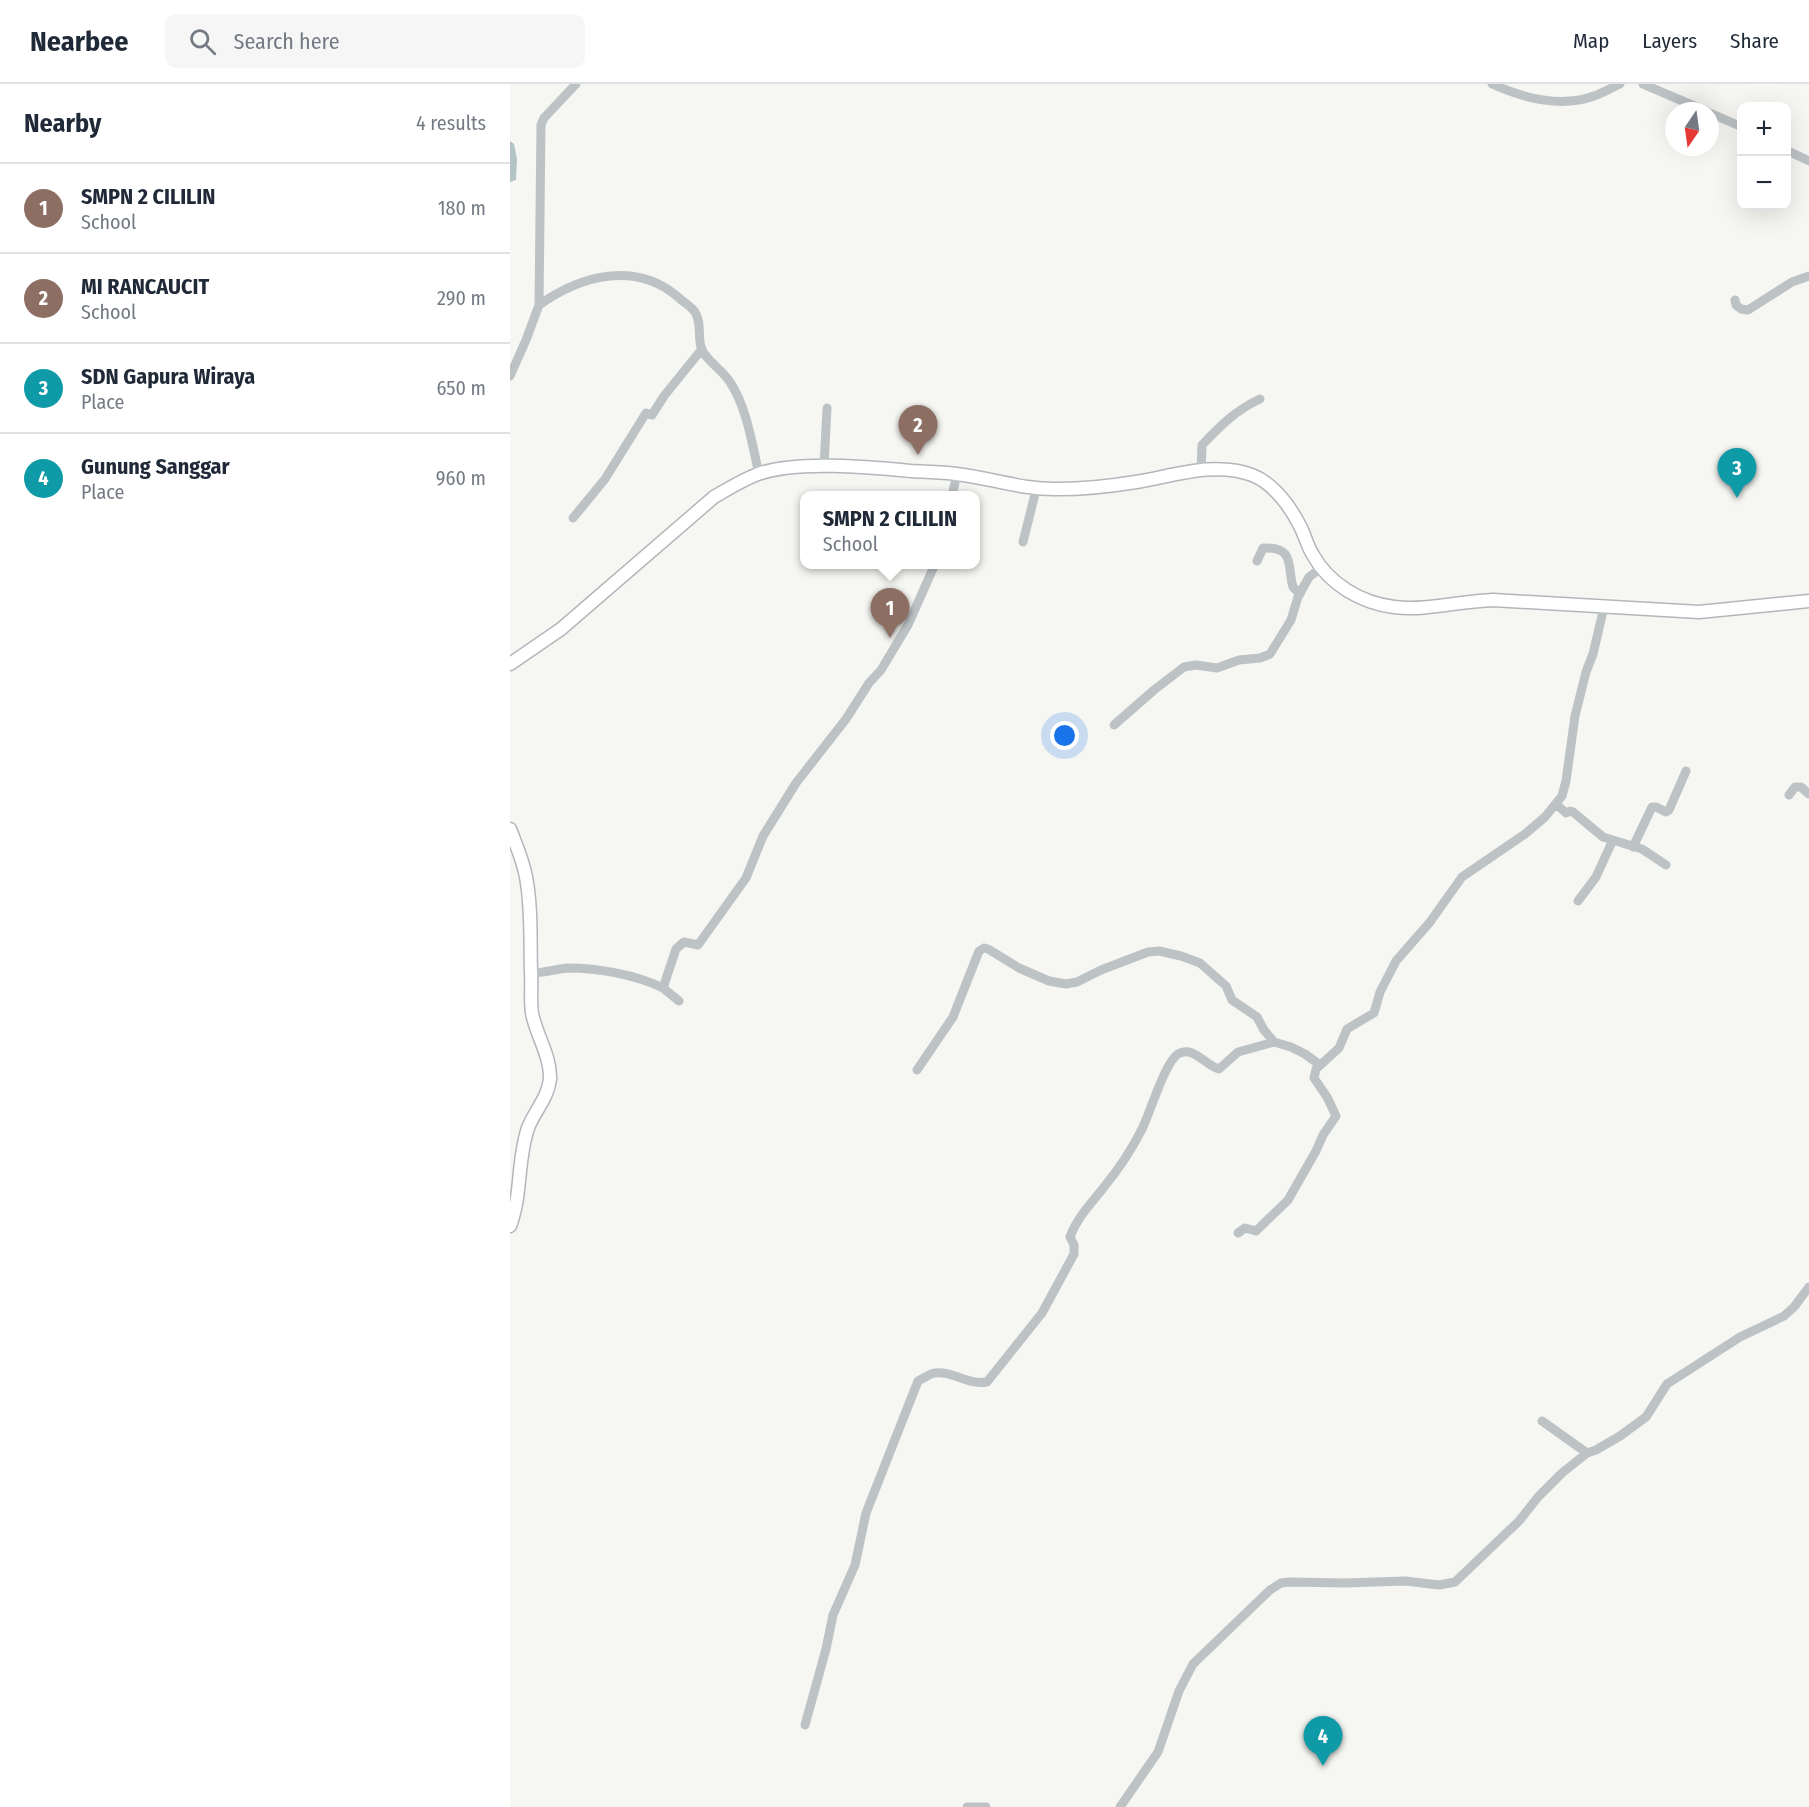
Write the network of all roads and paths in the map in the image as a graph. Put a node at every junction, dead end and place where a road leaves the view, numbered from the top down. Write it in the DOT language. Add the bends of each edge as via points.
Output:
graph roads {
  1 [pos="576,84"];
  2 [pos="1492,84"];
  3 [pos="1620,84"];
  4 [pos="1643,84"];
  5 [pos="1685,102"];
  6 [pos="1719,117"];
  7 [pos="1737,125"];
  8 [pos="1791,152"];
  9 [pos="1809,161"];
  10 [pos="1809,276"];
  11 [pos="1735,300"];
  12 [pos="539,305"];
  13 [pos="702,349"];
  14 [pos="510,376"];
  15 [pos="1260,399"];
  16 [pos="827,408"];
  17 [pos="824,466"];
  18 [pos="1201,470"];
  19 [pos="759,474"];
  20 [pos="957,474"];
  21 [pos="1036,490"];
  22 [pos="953,491"];
  23 [pos="573,518"];
  24 [pos="1023,542"];
  25 [pos="1257,561"];
  26 [pos="1321,568"];
  27 [pos="933,569"];
  28 [pos="1300,594"];
  29 [pos="1809,601"];
  30 [pos="1604,607"];
  31 [pos="510,664"];
  32 [pos="1114,725"];
  33 [pos="1686,771"];
  34 [pos="1809,794"];
  35 [pos="1789,795"];
  36 [pos="1556,804"];
  37 [pos="510,829"];
  38 [pos="1612,842"];
  39 [pos="1633,847"];
  40 [pos="1666,865"];
  41 [pos="1578,901"];
  42 [pos="532,974"];
  43 [pos="663,988"];
  44 [pos="679,1001"];
  45 [pos="1274,1042"];
  46 [pos="1320,1065"];
  47 [pos="917,1070"];
  48 [pos="510,1226"];
  49 [pos="1238,1233"];
  50 [pos="1809,1287"];
  51 [pos="1542,1421"];
  52 [pos="1587,1453"];
  53 [pos="805,1725"];
  54 [pos="967,1807"];
  55 [pos="986,1807"];
  56 [pos="1120,1807"];
  1 -- 12 [label="street" via="541,125"];
  2 -- 3 [label="street" via="1535,99 1570,101"];
  4 -- 5 [label="street"];
  6 -- 7 [label="street"];
  8 -- 9 [label="street"];
  10 -- 11 [label="street" via="1792,282 1748,310 1741,309"];
  12 -- 13 [label="street" via="585,282 620,274 637,276 672,292 695,313"];
  12 -- 14 [label="street"];
  13 -- 19 [label="street" via="738,396"];
  13 -- 23 [label="street" via="652,415 646,413 605,479"];
  15 -- 18 [label="street" via="1232,415 1202,445"];
  16 -- 17 [label="street"];
  17 -- 19 [label="main road"];
  17 -- 20 [label="main road"];
  18 -- 21 [label="main road" via="1132,483"];
  18 -- 26 [label="main road" via="1226,468 1264,480 1300,525"];
  19 -- 31 [label="main road" via="714,497 561,629"];
  20 -- 21 [label="main road"];
  20 -- 22 [label="street"];
  21 -- 24 [label="street"];
  25 -- 28 [label="street" via="1263,548 1285,555 1293,587"];
  26 -- 28 [label="street" via="1309,577"];
  26 -- 30 [label="main road" via="1352,594 1395,607 1493,600"];
  27 -- 43 [label="street" via="908,625 881,670 791,791 763,836 746,878 701,941 698,945 684,942 678,947"];
  28 -- 32 [label="street" via="1291,620 1270,654 1217,668 1184,668"];
  29 -- 30 [label="main road" via="1699,612"];
  30 -- 36 [label="street" via="1575,716 1565,789"];
  33 -- 39 [label="street" via="1669,810 1652,807"];
  34 -- 35 [label="street" via="1795,787"];
  36 -- 38 [label="street"];
  36 -- 46 [label="street" via="1525,834 1462,877 1396,961 1374,1013 1347,1029 1339,1048"];
  37 -- 42 [label="main road" via="526,879"];
  38 -- 39 [label="street"];
  38 -- 41 [label="street" via="1596,877"];
  39 -- 40 [label="street"];
  42 -- 43 [label="street" via="567,968 608,971"];
  42 -- 48 [label="main road" via="533,1015 550,1079 525,1140"];
  43 -- 44 [label="street"];
  45 -- 46 [label="street" via="1305,1054"];
  45 -- 47 [label="street" via="1257,1017 1232,1000 1226,986 1200,963 1181,956 1148,952 1066,984 1048,981 984,948 979,951 953,1017"];
  45 -- 53 [label="street" via="1238,1052 1219,1070 1193,1053 1177,1054 1142,1130 1072,1229 1074,1254 1042,1313 987,1382 978,1384 944,1373 918,1381 866,1513 855,1565 833,1615"];
  46 -- 49 [label="street" via="1313,1076 1336,1116 1283,1206 1256,1231 1245,1228"];
  50 -- 52 [label="street" via="1784,1316 1740,1337 1673,1379 1646,1417"];
  51 -- 52 [label="street"];
  52 -- 56 [label="street" via="1548,1486 1519,1521 1455,1582 1289,1582 1270,1590 1193,1664 1179,1691 1158,1752"];
  54 -- 55 [label="street"];
}
